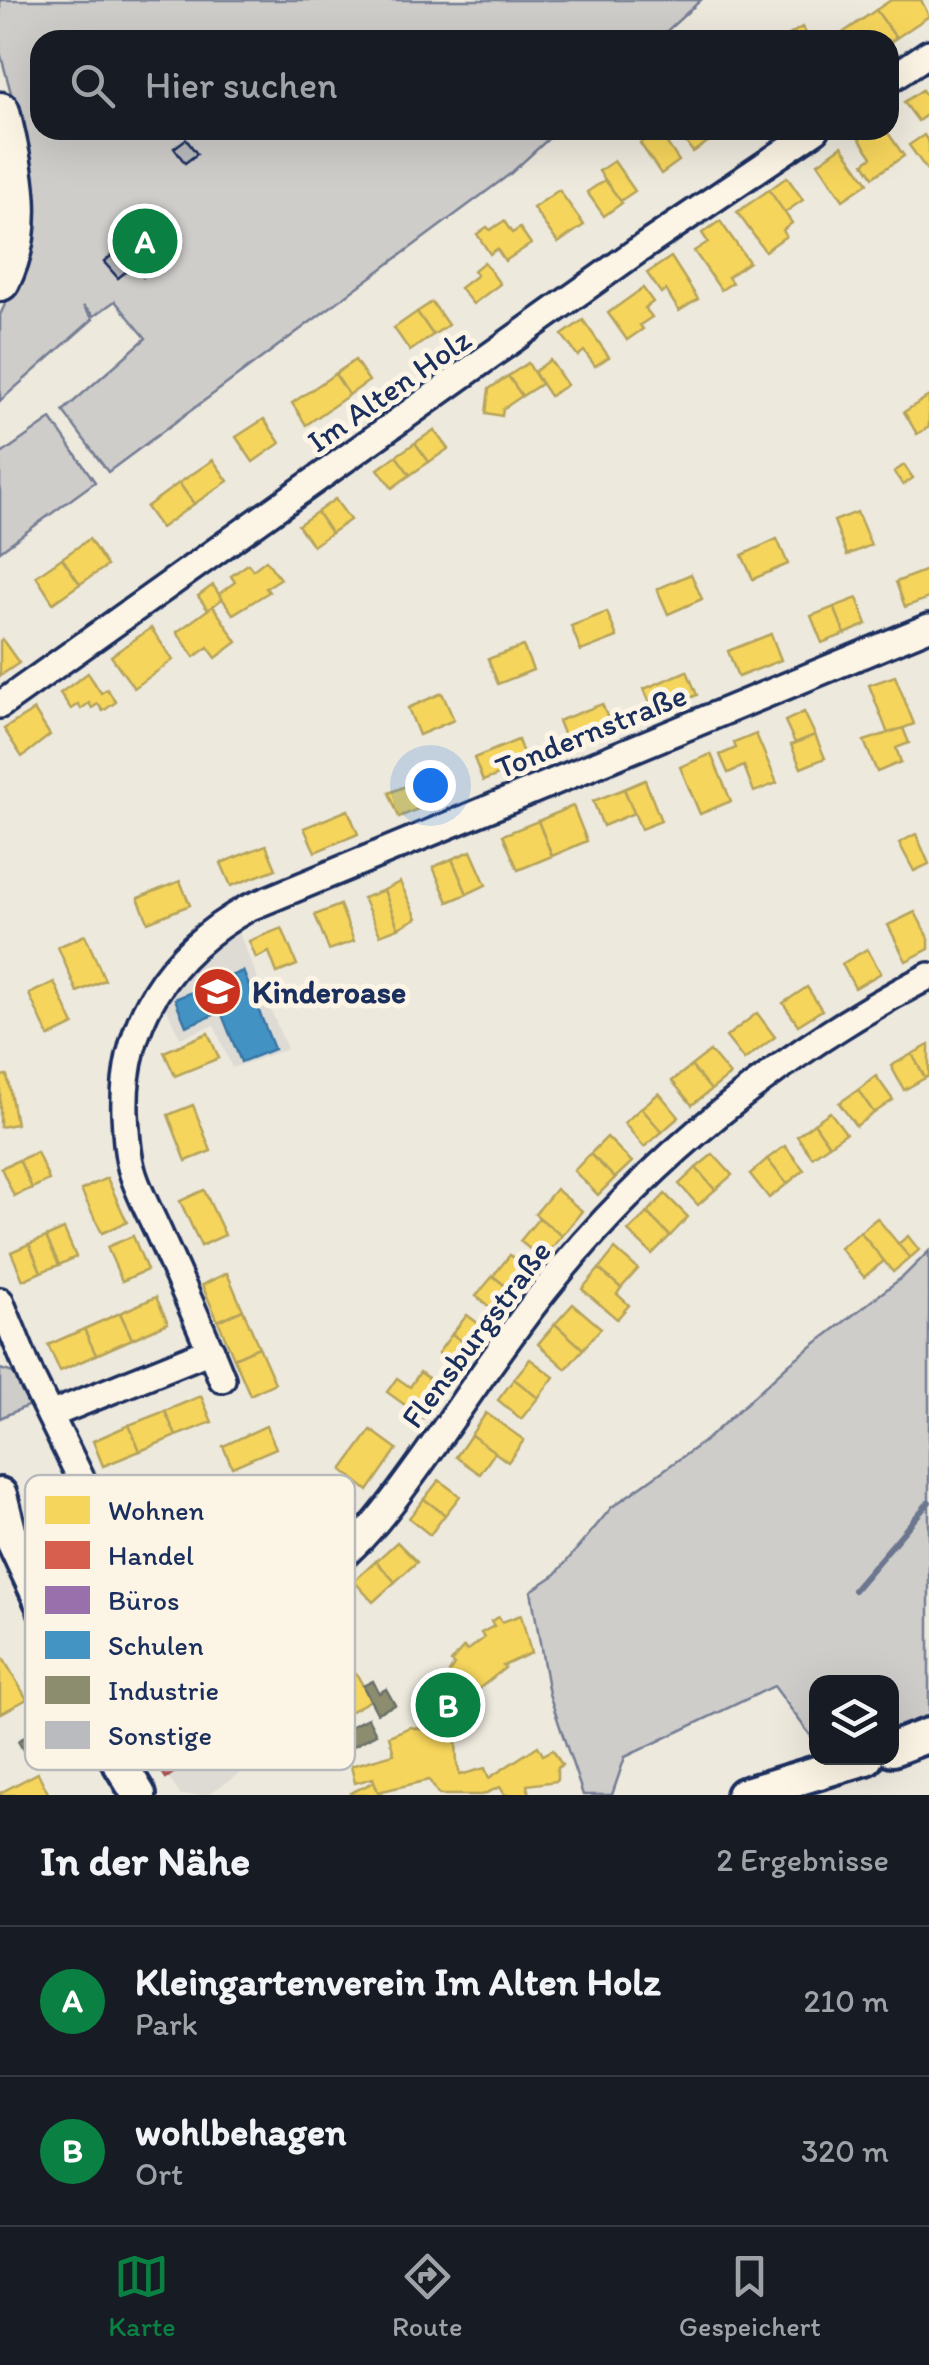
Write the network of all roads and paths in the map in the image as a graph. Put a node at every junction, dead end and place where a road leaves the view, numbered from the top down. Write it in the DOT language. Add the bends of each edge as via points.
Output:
graph roads {
  1 [pos="929,54"];
  2 [pos="899,74"];
  3 [pos="0,112"];
  4 [pos="801,140"];
  5 [pos="0,175"];
  6 [pos="0,260"];
  7 [pos="0,281"];
  8 [pos="929,627"];
  9 [pos="0,704"];
  10 [pos="929,976"];
  11 [pos="0,1301"];
  12 [pos="8,1346"];
  13 [pos="211,1350"];
  14 [pos="222,1379"];
  15 [pos="50,1416"];
  16 [pos="79,1475"];
  17 [pos="0,1494"];
  18 [pos="5,1529"];
  19 [pos="355,1544"];
  20 [pos="25,1569"];
  21 [pos="929,1735"];
  22 [pos="899,1746"];
  23 [pos="843,1765"];
  24 [pos="124,1770"];
  25 [pos="139,1795"];
  26 [pos="743,1795"];
  1 -- 2 [label="street"];
  3 -- 7 [label="highway" via="16,226"];
  4 -- 9 [label="street, Im Alten Holz"];
  5 -- 6 [label="highway" via="6,214"];
  8 -- 13 [label="street, Tondernstraße" via="248,908 185,954 137,1028 124,1080 126,1127 132,1172"];
  10 -- 19 [label="street, Flensburgstraße" via="789,1060 684,1143 544,1291 384,1514"];
  11 -- 12 [label="street"];
  12 -- 15 [label="street"];
  13 -- 14 [label="street, Tondernstraße"];
  13 -- 15 [label="street"];
  15 -- 16 [label="street"];
  17 -- 18 [label="main road"];
  18 -- 20 [label="main road"];
  21 -- 22 [label="main road"];
  23 -- 26 [label="main road"];
  24 -- 25 [label="main road"];
}
